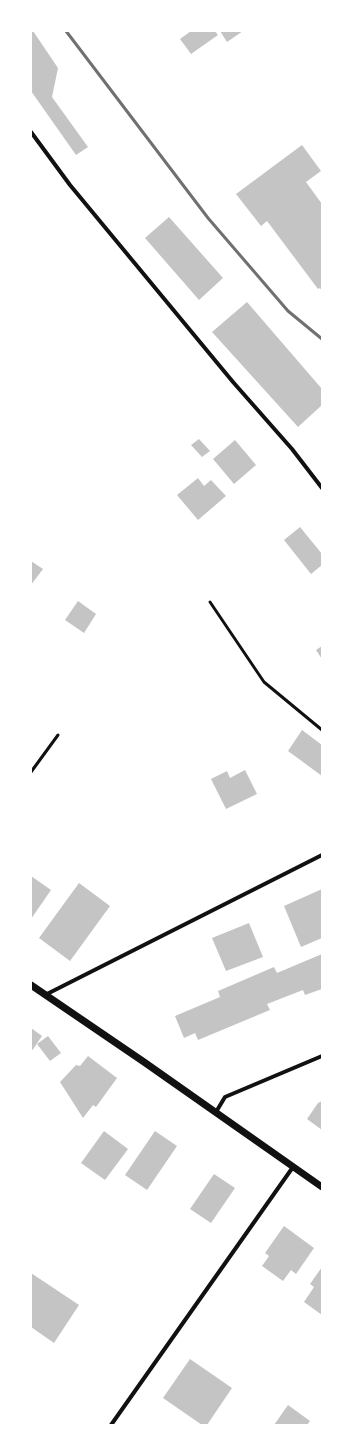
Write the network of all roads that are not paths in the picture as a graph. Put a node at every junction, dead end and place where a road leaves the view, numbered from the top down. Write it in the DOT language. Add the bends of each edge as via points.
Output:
graph roads {
  1 [pos="31,132"];
  2 [pos="322,488"];
  3 [pos="210,602"];
  4 [pos="322,730"];
  5 [pos="58,735"];
  6 [pos="31,772"];
  7 [pos="322,855"];
  8 [pos="31,985"];
  9 [pos="45,995"];
  10 [pos="322,1056"];
  11 [pos="216,1112"];
  12 [pos="293,1167"];
  13 [pos="322,1187"];
  14 [pos="111,1425"];
  1 -- 2 [label="street" via="70,185"];
  3 -- 4 [label="lane" via="264,682"];
  5 -- 6 [label="lane"];
  7 -- 9 [label="street"];
  8 -- 9 [label="street"];
  9 -- 11 [label="street"];
  10 -- 11 [label="street" via="225,1097"];
  11 -- 12 [label="street"];
  12 -- 13 [label="street"];
  12 -- 14 [label="street"];
}
